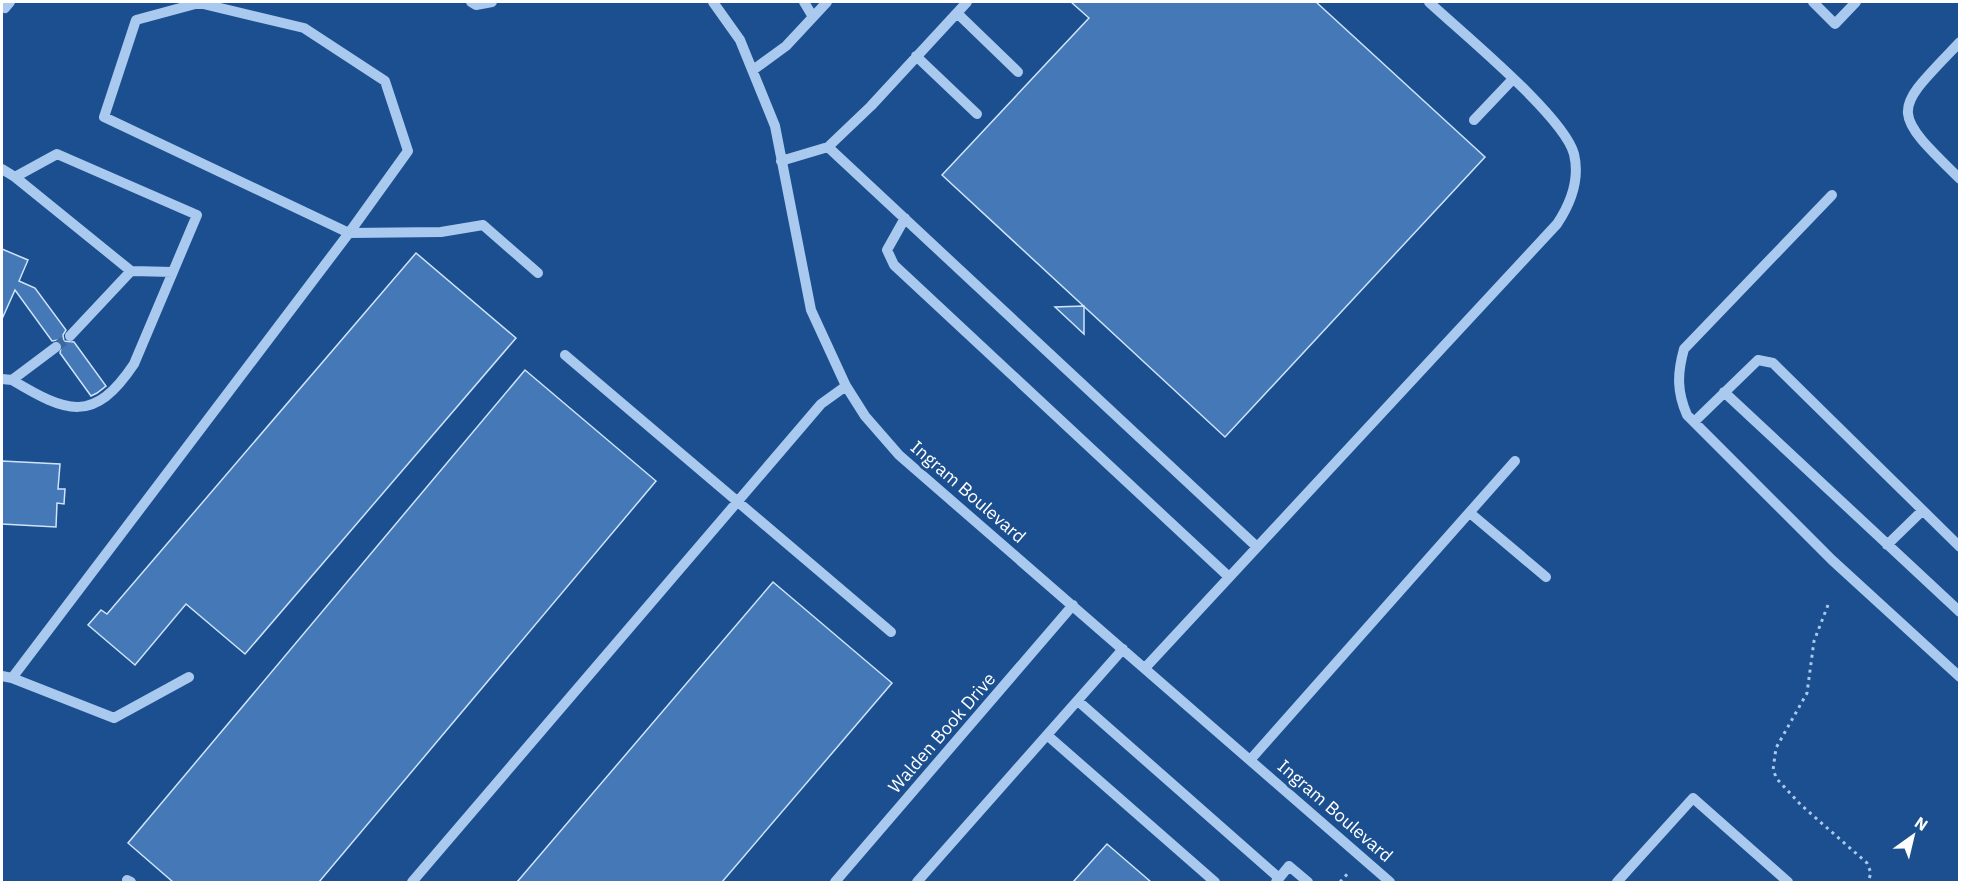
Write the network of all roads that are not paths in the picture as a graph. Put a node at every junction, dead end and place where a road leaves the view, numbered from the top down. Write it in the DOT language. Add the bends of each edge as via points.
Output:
graph roads {
  1 [pos="471,2"];
  2 [pos="492,2"];
  3 [pos="713,2"];
  4 [pos="804,2"];
  5 [pos="827,2"];
  6 [pos="967,2"];
  7 [pos="1428,2"];
  8 [pos="1813,2"];
  9 [pos="1856,2"];
  10 [pos="957,13"];
  11 [pos="813,16"];
  12 [pos="1959,42"];
  13 [pos="916,56"];
  14 [pos="753,70"];
  15 [pos="1018,72"];
  16 [pos="1512,80"];
  17 [pos="977,114"];
  18 [pos="1474,120"];
  19 [pos="828,147"];
  20 [pos="781,161"];
  21 [pos="2,169"];
  22 [pos="15,177"];
  23 [pos="1959,178"];
  24 [pos="1832,195"];
  25 [pos="904,218"];
  26 [pos="349,233"];
  27 [pos="131,271"];
  28 [pos="172,272"];
  29 [pos="538,273"];
  30 [pos="70,336"];
  31 [pos="56,347"];
  32 [pos="565,355"];
  33 [pos="7,379"];
  34 [pos="846,386"];
  35 [pos="1724,392"];
  36 [pos="1694,422"];
  37 [pos="1515,461"];
  38 [pos="737,500"];
  39 [pos="1922,511"];
  40 [pos="1470,513"];
  41 [pos="1887,545"];
  42 [pos="1257,547"];
  43 [pos="1959,547"];
  44 [pos="1229,577"];
  45 [pos="1546,577"];
  46 [pos="1073,605"];
  47 [pos="1959,612"];
  48 [pos="891,632"];
  49 [pos="1123,649"];
  50 [pos="1144,668"];
  51 [pos="1959,676"];
  52 [pos="7,677"];
  53 [pos="189,677"];
  54 [pos="1078,701"];
  55 [pos="1047,735"];
  56 [pos="1251,759"];
  57 [pos="1277,880"];
  58 [pos="412,882"];
  59 [pos="835,882"];
  60 [pos="916,882"];
  61 [pos="1215,882"];
  62 [pos="1308,882"];
  63 [pos="1390,882"];
  64 [pos="1617,882"];
  65 [pos="1788,882"];
  1 -- 2 [label="street"];
  3 -- 14 [label="street, Ingram Boulevard" via="740,40"];
  4 -- 11 [label="street"];
  5 -- 11 [label="street"];
  6 -- 10 [label="street"];
  7 -- 16 [label="street"];
  8 -- 9 [label="street" via="1835,24"];
  10 -- 13 [label="street"];
  10 -- 15 [label="street"];
  11 -- 14 [label="street" via="786,46"];
  12 -- 23 [label="street" via="1913,90 1906,108 1910,125"];
  13 -- 17 [label="street"];
  13 -- 19 [label="street"];
  14 -- 20 [label="street, Ingram Boulevard" via="775,126"];
  16 -- 18 [label="street"];
  16 -- 42 [label="street" via="1554,120 1570,143 1575,180 1565,212"];
  19 -- 20 [label="street"];
  19 -- 25 [label="street"];
  20 -- 34 [label="street, Ingram Boulevard" via="811,309"];
  21 -- 22 [label="street"];
  22 -- 27 [label="street"];
  22 -- 28 [label="street" via="57,154 197,215"];
  24 -- 36 [label="street" via="1684,349 1678,372 1680,399"];
  25 -- 42 [label="street"];
  25 -- 44 [label="street" via="887,250 894,265"];
  26 -- 26 [label="street" via="408,151 385,81 304,28 200,3 136,20 104,117"];
  26 -- 29 [label="street" via="441,232 483,225"];
  26 -- 52 [label="street"];
  27 -- 28 [label="street"];
  27 -- 30 [label="street"];
  28 -- 33 [label="street" via="134,364 121,384 96,404 71,408 47,402"];
  31 -- 33 [label="street"];
  32 -- 38 [label="street"];
  34 -- 38 [label="street" via="821,404"];
  34 -- 46 [label="street, Ingram Boulevard" via="865,416 899,455"];
  35 -- 36 [label="street"];
  35 -- 39 [label="street" via="1758,360 1773,363"];
  35 -- 41 [label="street"];
  36 -- 51 [label="street" via="1832,560"];
  37 -- 40 [label="street"];
  38 -- 48 [label="street"];
  38 -- 58 [label="street"];
  39 -- 41 [label="street"];
  39 -- 43 [label="street"];
  40 -- 45 [label="street"];
  40 -- 56 [label="street"];
  41 -- 47 [label="street"];
  42 -- 44 [label="street"];
  44 -- 50 [label="street"];
  46 -- 49 [label="street, Ingram Boulevard"];
  46 -- 59 [label="street, Walden Book Drive"];
  49 -- 50 [label="street, Ingram Boulevard"];
  49 -- 54 [label="street"];
  50 -- 56 [label="street, Ingram Boulevard"];
  52 -- 53 [label="street" via="114,718"];
  54 -- 55 [label="street"];
  54 -- 57 [label="street"];
  55 -- 60 [label="street"];
  55 -- 61 [label="street"];
  56 -- 63 [label="street, Ingram Boulevard"];
  57 -- 62 [label="street" via="1289,866"];
  64 -- 65 [label="street" via="1693,798"];
}
